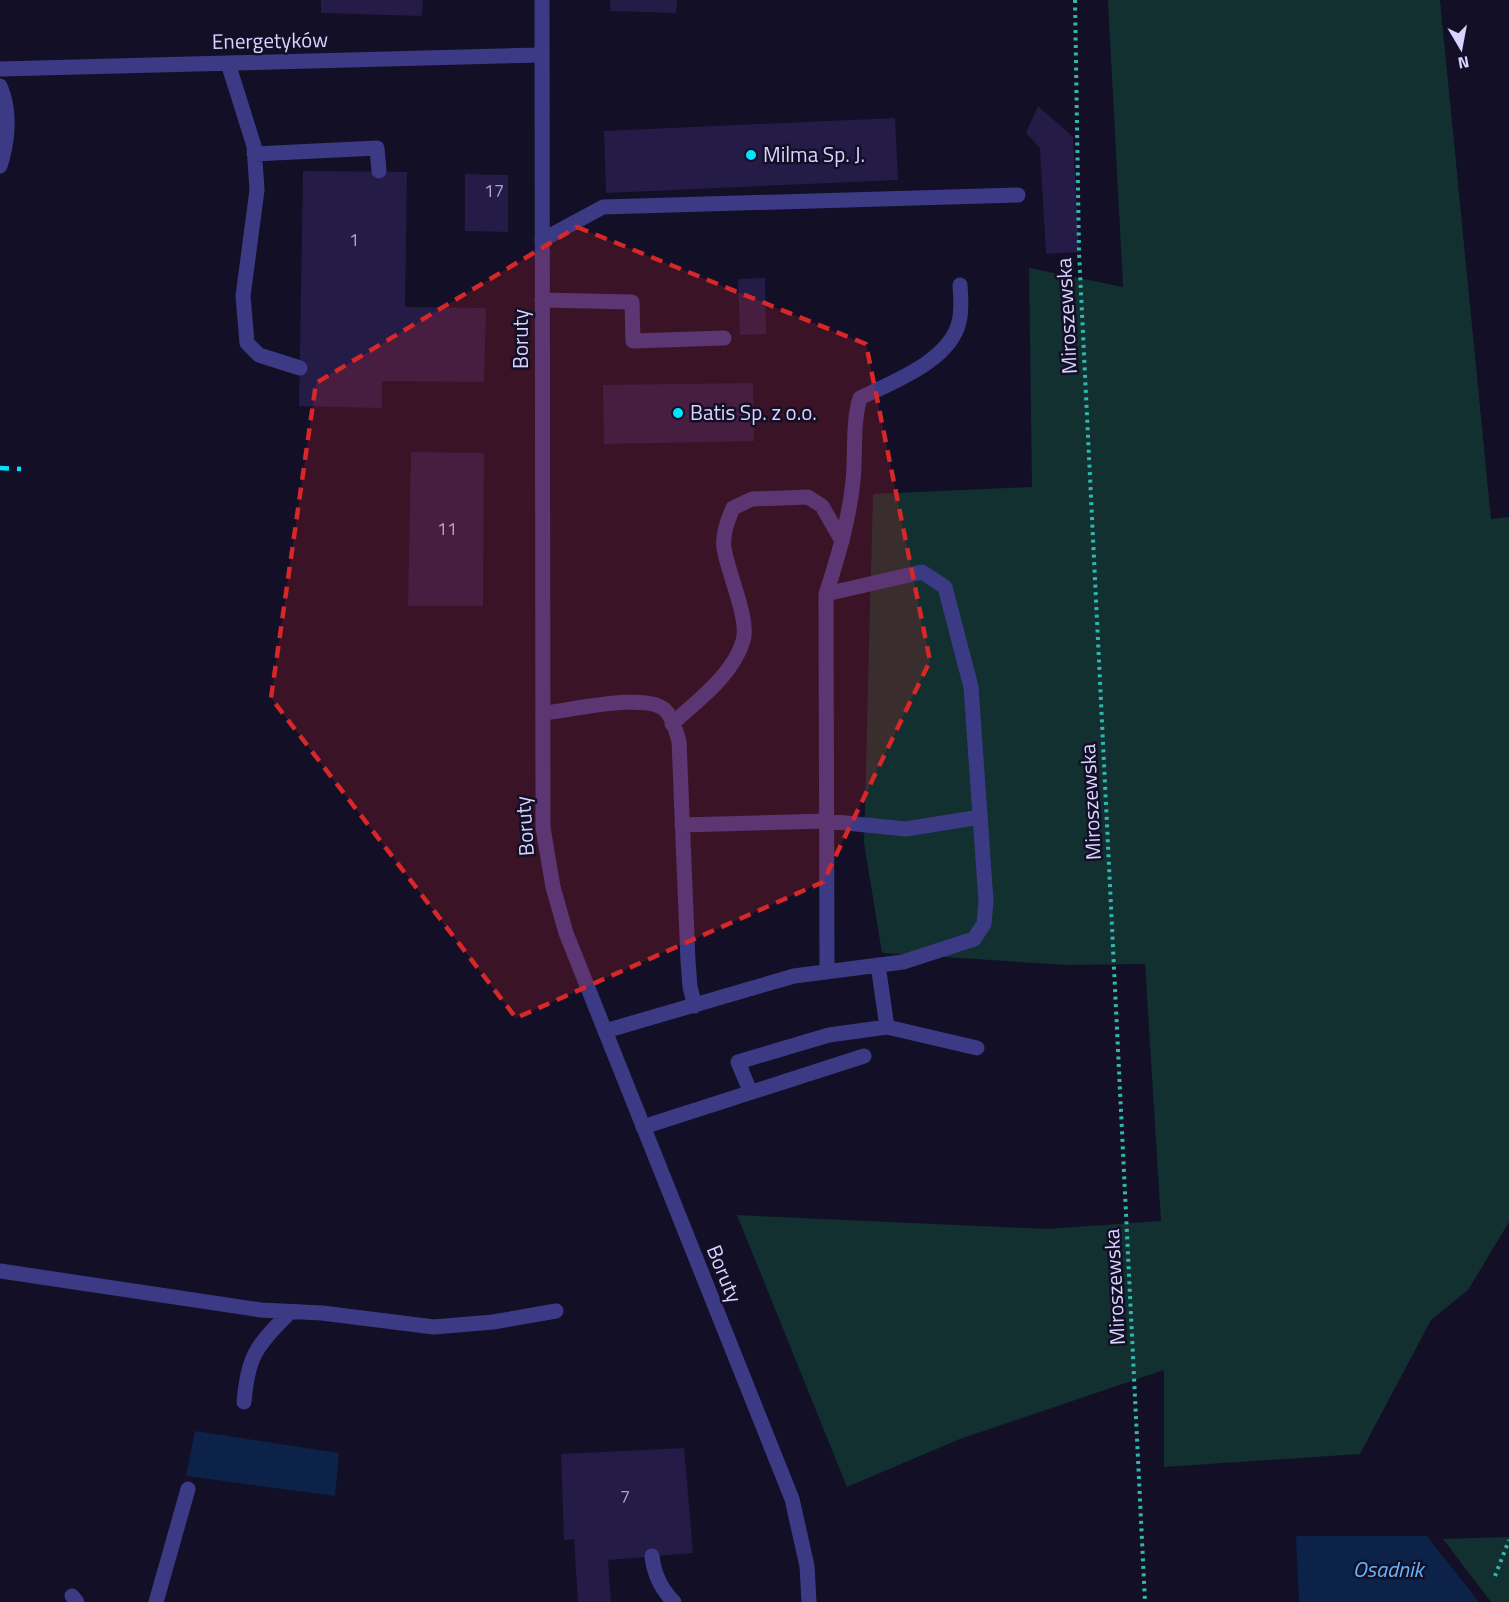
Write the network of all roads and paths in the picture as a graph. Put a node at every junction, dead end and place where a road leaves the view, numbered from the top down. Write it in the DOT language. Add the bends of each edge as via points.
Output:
graph roads {
  1 [pos="542,0"];
  2 [pos="1075,0"];
  3 [pos="541,55"];
  4 [pos="228,63"];
  5 [pos="0,69"];
  6 [pos="0,86"];
  7 [pos="254,154"];
  8 [pos="0,166"];
  9 [pos="379,171"];
  10 [pos="1018,195"];
  11 [pos="542,240"];
  12 [pos="960,285"];
  13 [pos="542,300"];
  14 [pos="724,338"];
  15 [pos="300,368"];
  16 [pos="842,541"];
  17 [pos="826,594"];
  18 [pos="543,713"];
  19 [pos="672,724"];
  20 [pos="980,817"];
  21 [pos="826,821"];
  22 [pos="682,825"];
  23 [pos="878,965"];
  24 [pos="827,972"];
  25 [pos="695,1006"];
  26 [pos="887,1027"];
  27 [pos="605,1031"];
  28 [pos="977,1048"];
  29 [pos="864,1056"];
  30 [pos="750,1091"];
  31 [pos="643,1127"];
  32 [pos="0,1271"];
  33 [pos="556,1311"];
  34 [pos="290,1312"];
  35 [pos="244,1402"];
  36 [pos="188,1489"];
  37 [pos="1509,1540"];
  38 [pos="652,1556"];
  39 [pos="1495,1576"];
  40 [pos="156,1602"];
  41 [pos="674,1602"];
  42 [pos="809,1602"];
  43 [pos="1145,1602"];
  1 -- 3 [label="street, Boruty"];
  2 -- 43 [label="path, Miroszewska" via="1079,252"];
  3 -- 4 [label="street, Energetyków"];
  3 -- 11 [label="street, Boruty"];
  4 -- 5 [label="street, Energetyków"];
  4 -- 7 [label="street"];
  6 -- 8 [label="street" via="7,115 6,145"];
  7 -- 9 [label="street" via="377,148"];
  7 -- 15 [label="street" via="257,190 243,296 247,343 259,355"];
  10 -- 11 [label="street" via="603,207"];
  11 -- 13 [label="street, Boruty"];
  12 -- 16 [label="street" via="959,325 946,347 933,359 860,398 855,414 853,481"];
  13 -- 14 [label="street" via="632,302 633,341"];
  13 -- 18 [label="street, Boruty"];
  16 -- 17 [label="street"];
  16 -- 19 [label="street" via="822,506 808,497 752,499 733,508 723,546 744,639 722,677"];
  17 -- 20 [label="street" via="922,572 945,587 970,687"];
  17 -- 21 [label="street"];
  18 -- 19 [label="street" via="629,701 651,702 666,711"];
  18 -- 27 [label="street, Boruty" via="543,828 553,887 566,933"];
  19 -- 22 [label="street" via="679,741"];
  20 -- 21 [label="street" via="906,829"];
  20 -- 23 [label="street" via="986,901 984,924 975,939 903,962"];
  21 -- 22 [label="street"];
  21 -- 24 [label="street"];
  22 -- 25 [label="street" via="688,962"];
  23 -- 24 [label="street"];
  23 -- 26 [label="street"];
  24 -- 25 [label="street" via="794,976"];
  25 -- 27 [label="street"];
  26 -- 28 [label="street"];
  26 -- 30 [label="street" via="829,1035 738,1062"];
  27 -- 31 [label="street, Boruty"];
  29 -- 30 [label="street"];
  30 -- 31 [label="street"];
  31 -- 42 [label="street, Boruty" via="792,1499 807,1566"];
  32 -- 34 [label="street"];
  33 -- 34 [label="street" via="434,1327"];
  34 -- 35 [label="street" via="262,1340 251,1359"];
  36 -- 40 [label="street"];
  37 -- 39 [label="path"];
  38 -- 41 [label="street" via="653,1571"];
}
